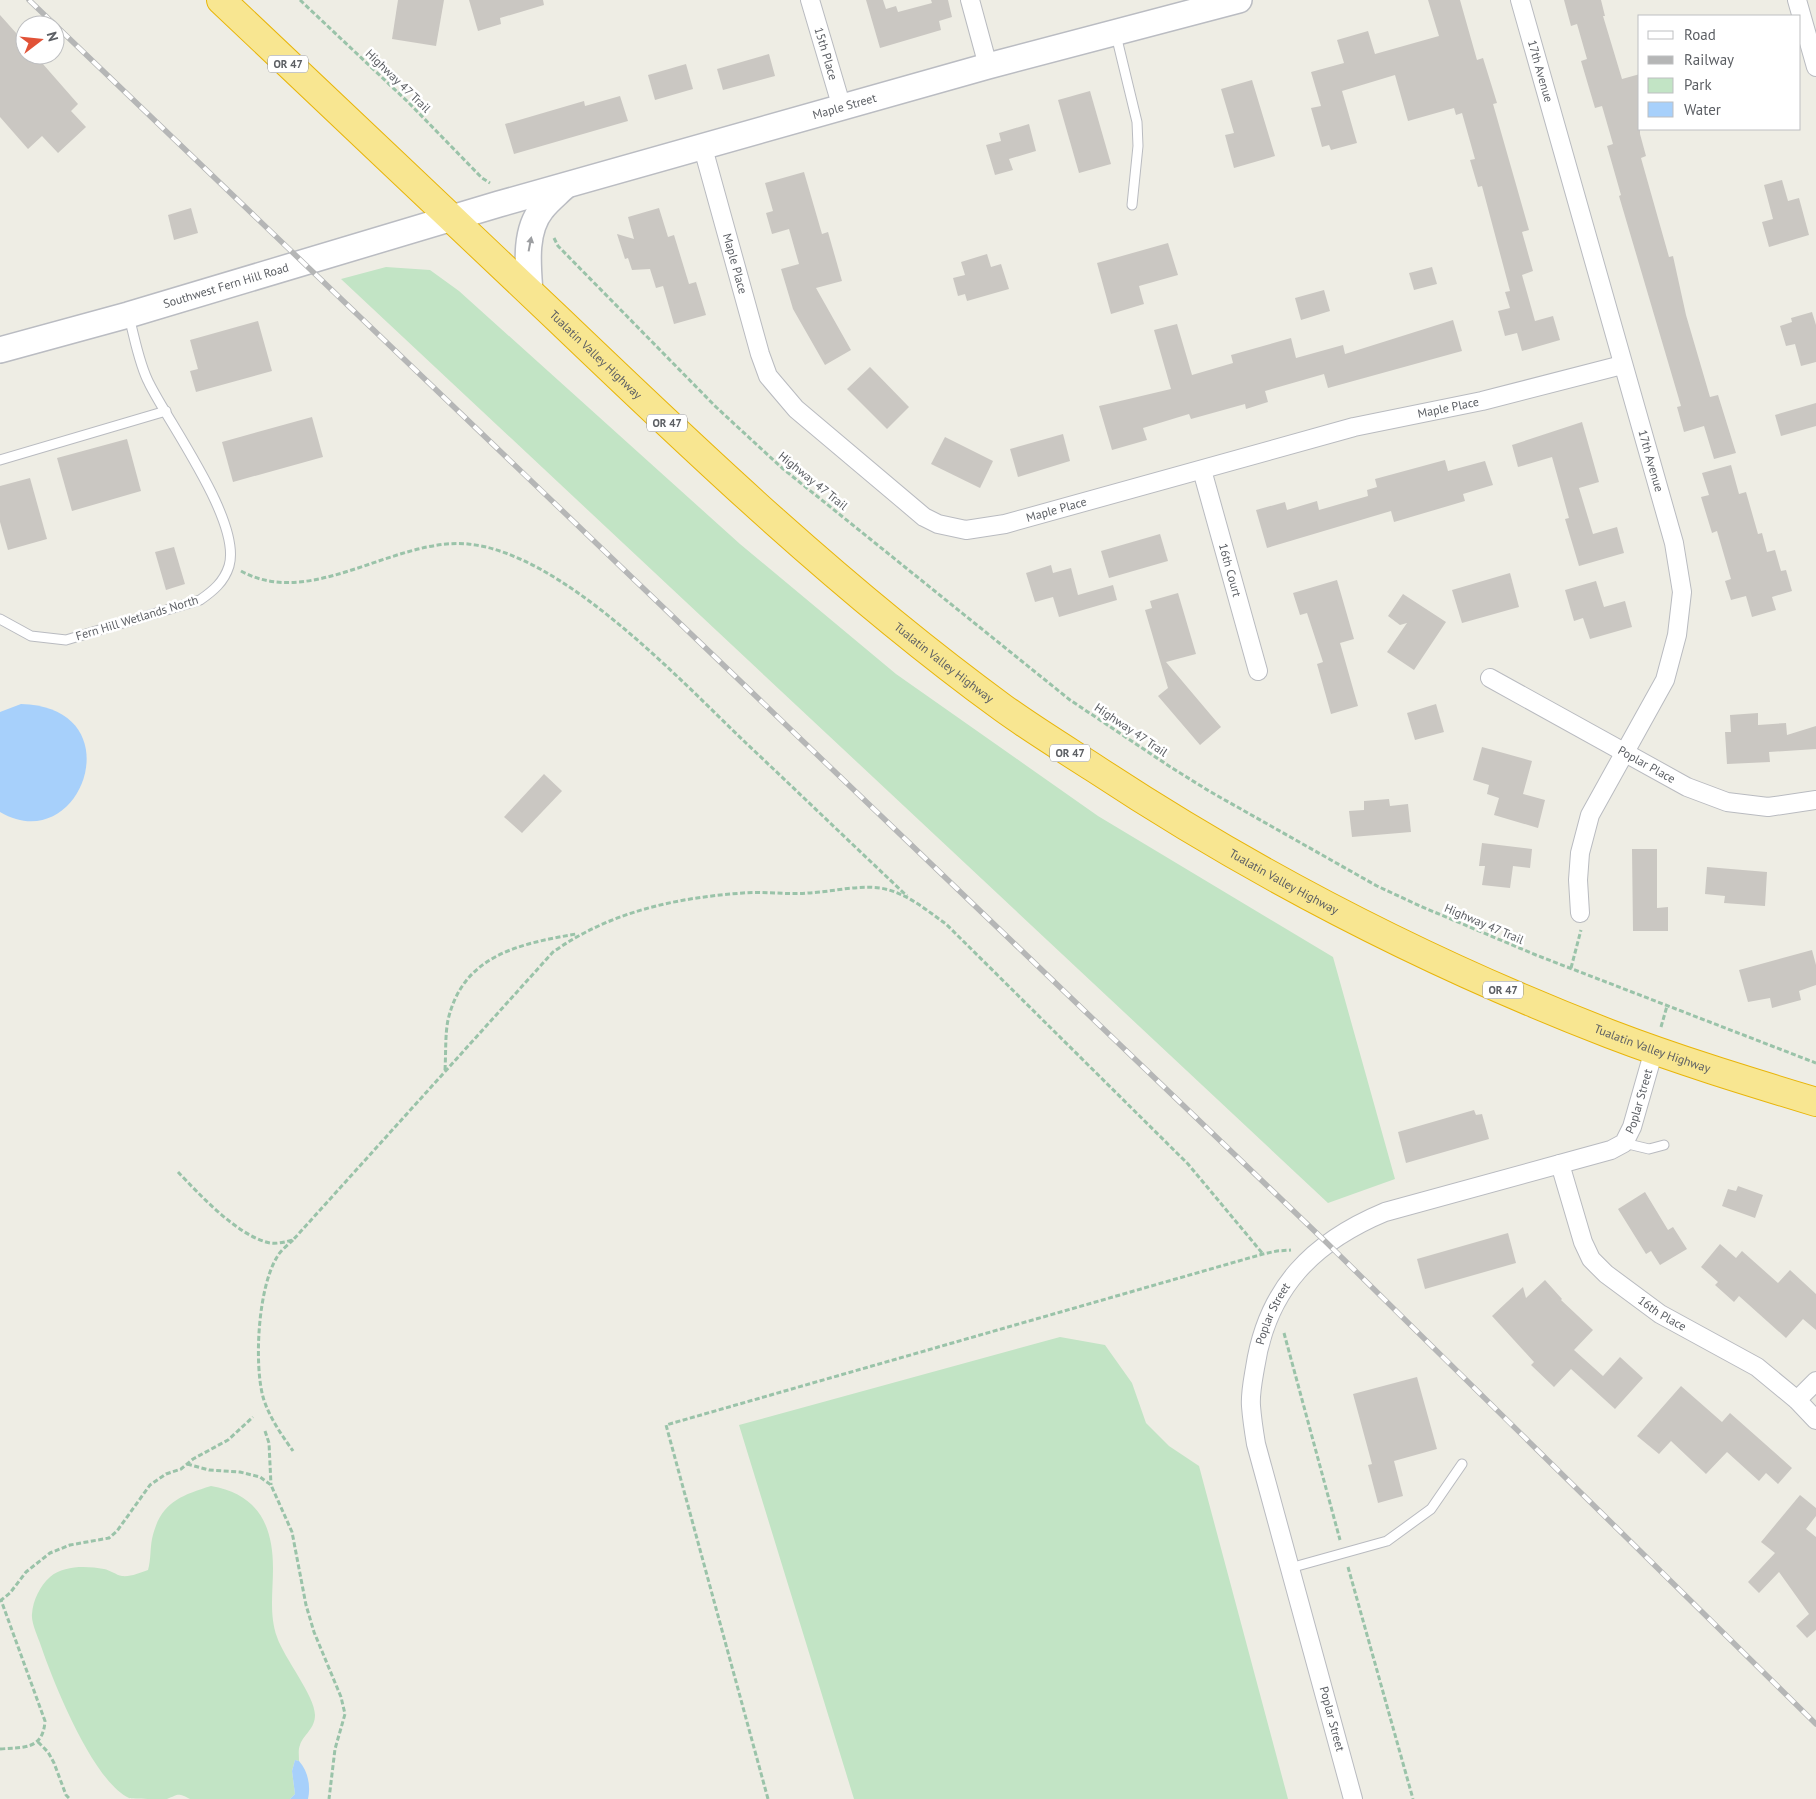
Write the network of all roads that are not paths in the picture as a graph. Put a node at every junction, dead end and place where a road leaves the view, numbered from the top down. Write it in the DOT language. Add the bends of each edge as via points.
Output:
graph roads {
  1 [pos="222,0"];
  2 [pos="810,0"];
  3 [pos="970,0"];
  4 [pos="1239,0"];
  5 [pos="1520,0"];
  6 [pos="1798,0"];
  7 [pos="1116,32"];
  8 [pos="988,66"];
  9 [pos="1816,67"];
  10 [pos="842,108"];
  11 [pos="703,148"];
  12 [pos="564,187"];
  13 [pos="1132,205"];
  14 [pos="451,219"];
  15 [pos="530,292"];
  16 [pos="128,315"];
  17 [pos="0,350"];
  18 [pos="1622,365"];
  19 [pos="166,411"];
  20 [pos="0,460"];
  21 [pos="1202,470"];
  22 [pos="0,618"];
  23 [pos="1258,671"];
  24 [pos="1490,678"];
  25 [pos="1626,753"];
  26 [pos="1816,800"];
  27 [pos="1580,913"];
  28 [pos="1654,1050"];
  29 [pos="1816,1102"];
  30 [pos="1624,1143"];
  31 [pos="1664,1145"];
  32 [pos="1560,1164"];
  33 [pos="1816,1381"];
  34 [pos="1797,1400"];
  35 [pos="1816,1420"];
  36 [pos="1462,1464"];
  37 [pos="1290,1568"];
  38 [pos="1353,1799"];
  1 -- 14 [label="highway, Tualatin Valley Highway / OR 47"];
  2 -- 10 [label="street, 15th Place"];
  3 -- 8 [label="street"];
  4 -- 7 [label="street, Maple Street"];
  5 -- 18 [label="street, 17th Avenue"];
  6 -- 9 [label="street"];
  7 -- 8 [label="street, Maple Street"];
  7 -- 13 [label="lane" via="1137,122"];
  8 -- 10 [label="street, Maple Street"];
  10 -- 11 [label="street, Maple Street"];
  11 -- 12 [label="street, Maple Street"];
  11 -- 21 [label="street, Maple Place" via="768,376 796,409 924,517 951,528 984,528"];
  12 -- 14 [label="street, Maple Street"];
  15 -- 12 [label="street, one-way" via="528,248 535,222 541,210"];
  14 -- 15 [label="highway, Tualatin Valley Highway / OR 47"];
  14 -- 16 [label="street, Southwest Fern Hill Road"];
  15 -- 28 [label="highway, Tualatin Valley Highway / OR 47" via="791,537 1004,709 1137,796 1299,891 1374,930 1509,992"];
  16 -- 17 [label="street, Southwest Fern Hill Road"];
  16 -- 19 [label="lane" via="148,382"];
  18 -- 21 [label="street, Maple Place" via="1482,401 1354,428"];
  18 -- 25 [label="street, 17th Avenue" via="1674,543 1682,592 1677,635 1665,680"];
  19 -- 20 [label="lane"];
  19 -- 22 [label="lane, Fern Hill Wetlands North" via="217,503 231,549 229,564 218,585 200,600 66,640 31,636"];
  21 -- 23 [label="street, 16th Court"];
  24 -- 25 [label="street, Poplar Place"];
  25 -- 26 [label="street, Poplar Place" via="1687,787 1727,802 1768,807"];
  25 -- 27 [label="street, 17th Avenue" via="1590,815 1584,834 1578,880"];
  28 -- 29 [label="highway, Tualatin Valley Highway / OR 47"];
  28 -- 30 [label="street, Poplar Street" via="1632,1127"];
  30 -- 31 [label="lane" via="1649,1149"];
  30 -- 32 [label="street, Poplar Street" via="1611,1150"];
  32 -- 34 [label="street, 16th Place" via="1583,1242 1592,1259 1606,1274 1660,1314 1757,1367"];
  32 -- 37 [label="street, Poplar Street" via="1385,1212 1343,1231 1311,1256 1284,1287 1265,1325 1258,1348 1250,1404 1256,1444"];
  33 -- 34 [label="street"];
  34 -- 35 [label="street, 16th Place"];
  36 -- 37 [label="lane" via="1432,1509 1387,1542"];
  37 -- 38 [label="street, Poplar Street"];
}
